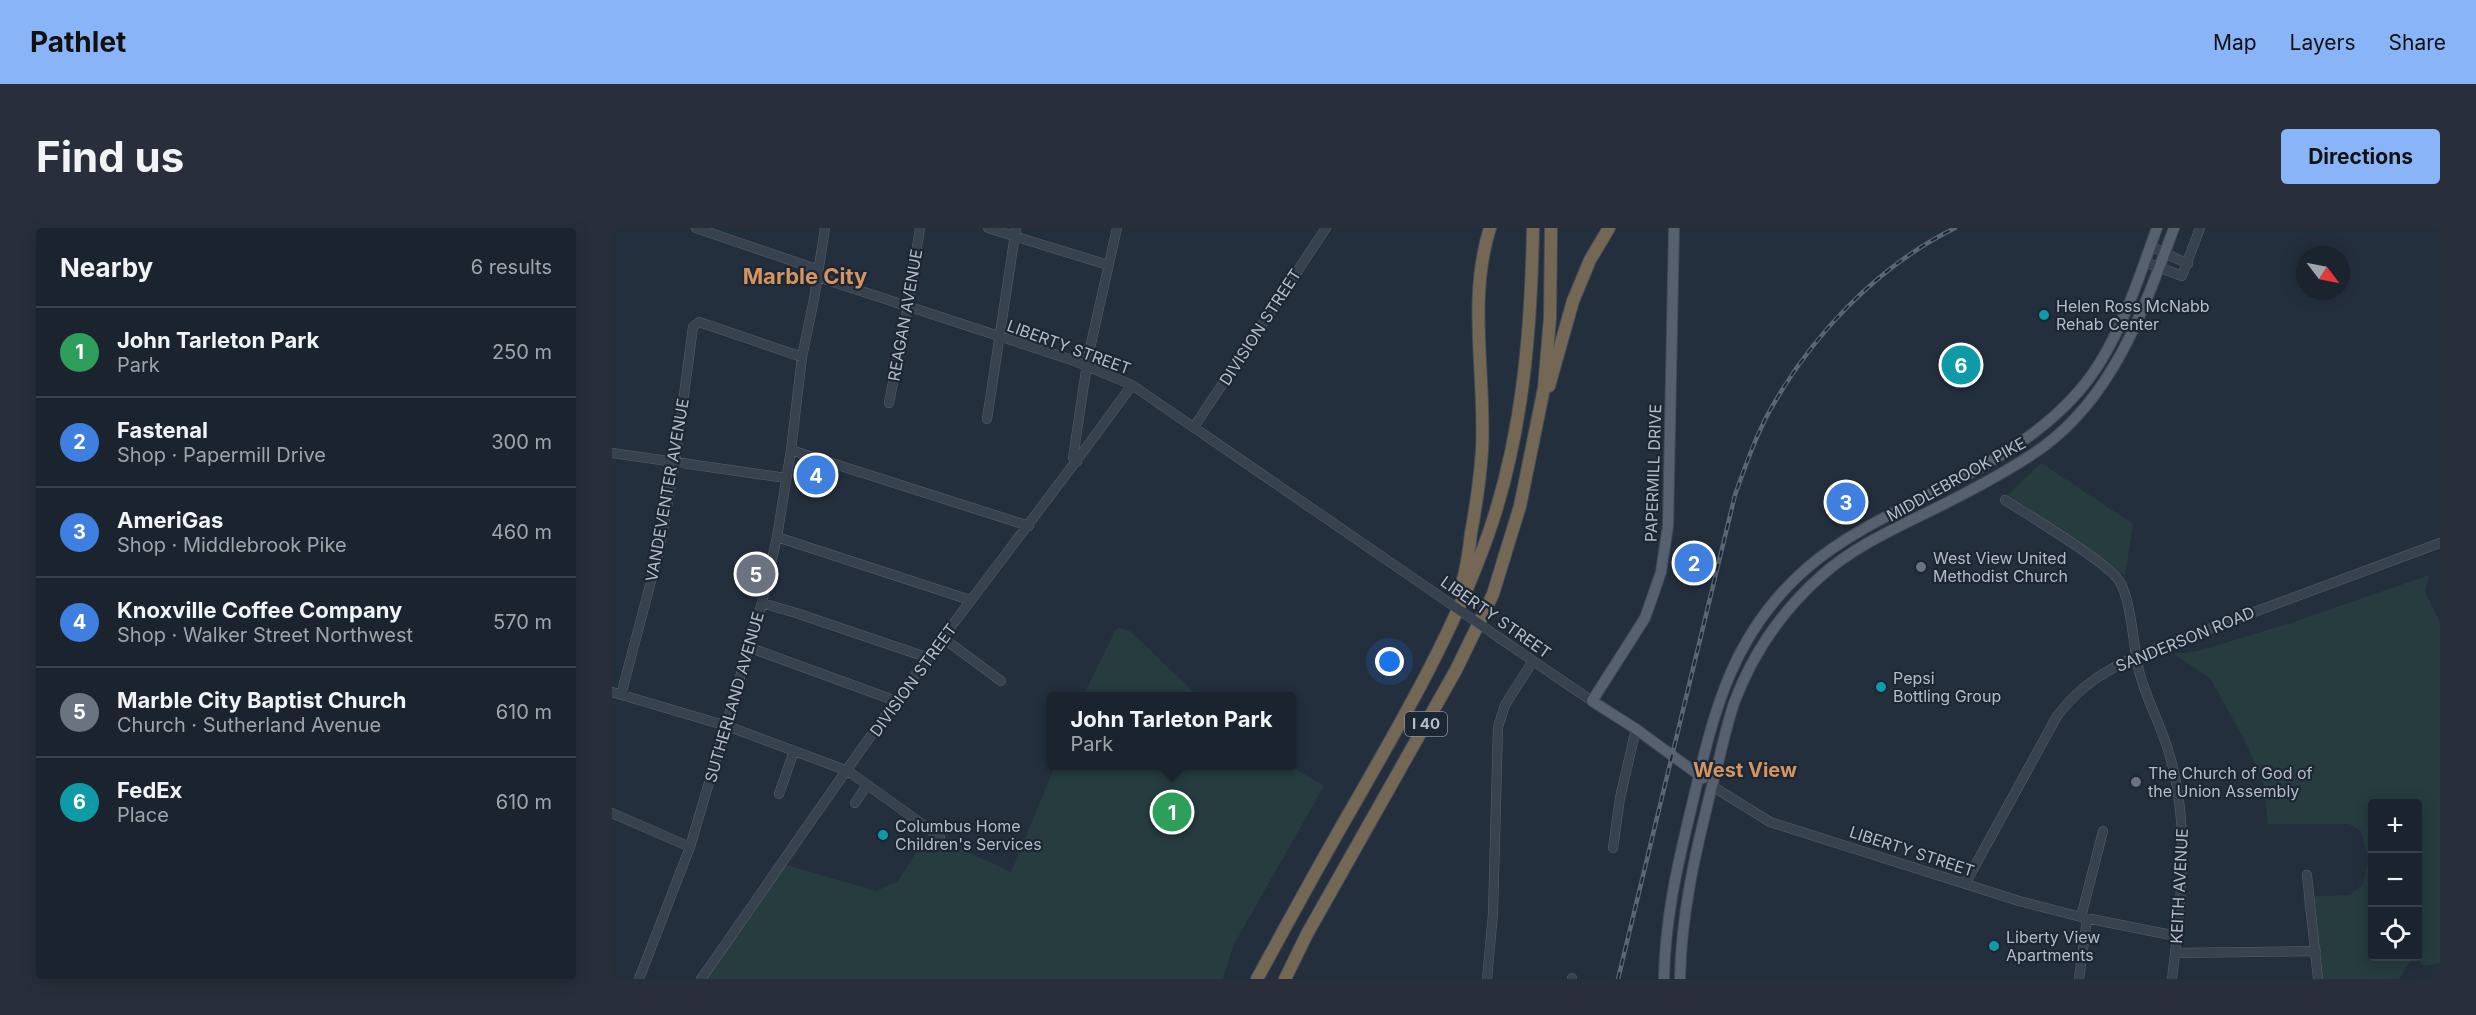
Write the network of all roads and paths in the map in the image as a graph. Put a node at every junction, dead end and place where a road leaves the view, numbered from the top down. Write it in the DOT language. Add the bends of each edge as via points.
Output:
graph roads {
  1 [pos="696,228"];
  2 [pos="825,228"];
  3 [pos="920,228"];
  4 [pos="988,228"];
  5 [pos="1117,228"];
  6 [pos="1326,228"];
  7 [pos="1490,228"];
  8 [pos="1533,228"];
  9 [pos="1551,228"];
  10 [pos="1609,228"];
  11 [pos="1674,228"];
  12 [pos="2157,228"];
  13 [pos="2174,228"];
  14 [pos="2200,228"];
  15 [pos="1015,233"];
  16 [pos="2150,246"];
  17 [pos="2165,252"];
  18 [pos="2145,262"];
  19 [pos="2188,264"];
  20 [pos="1108,265"];
  21 [pos="2159,267"];
  22 [pos="818,274"];
  23 [pos="908,306"];
  24 [pos="999,336"];
  25 [pos="802,357"];
  26 [pos="1087,366"];
  27 [pos="1132,386"];
  28 [pos="889,403"];
  29 [pos="987,418"];
  30 [pos="1194,427"];
  31 [pos="791,450"];
  32 [pos="612,453"];
  33 [pos="1531,454"];
  34 [pos="1075,460"];
  35 [pos="675,462"];
  36 [pos="786,478"];
  37 [pos="2005,500"];
  38 [pos="1029,526"];
  39 [pos="777,537"];
  40 [pos="2440,543"];
  41 [pos="970,600"];
  42 [pos="762,603"];
  43 [pos="943,638"];
  44 [pos="748,647"];
  45 [pos="2136,656"];
  46 [pos="929,658"];
  47 [pos="1533,661"];
  48 [pos="1432,665"];
  49 [pos="1001,681"];
  50 [pos="616,693"];
  51 [pos="896,700"];
  52 [pos="1592,701"];
  53 [pos="727,726"];
  54 [pos="1636,729"];
  55 [pos="794,751"];
  56 [pos="848,771"];
  57 [pos="1699,775"];
  58 [pos="867,785"];
  59 [pos="1712,786"];
  60 [pos="779,794"];
  61 [pos="855,803"];
  62 [pos="612,813"];
  63 [pos="2103,831"];
  64 [pos="940,837"];
  65 [pos="690,847"];
  66 [pos="1613,848"];
  67 [pos="2307,875"];
  68 [pos="1965,884"];
  69 [pos="2084,918"];
  70 [pos="2176,936"];
  71 [pos="2316,951"];
  72 [pos="2175,953"];
  73 [pos="639,979"];
  74 [pos="701,979"];
  75 [pos="1257,979"];
  76 [pos="1285,979"];
  77 [pos="1487,979"];
  78 [pos="1664,979"];
  79 [pos="1680,979"];
  80 [pos="2079,979"];
  81 [pos="2172,979"];
  82 [pos="2318,979"];
  1 -- 22 [label="street, LIBERTY STREET"];
  2 -- 22 [label="street, SUTHERLAND AVENUE"];
  3 -- 23 [label="street, REAGAN AVENUE"];
  4 -- 15 [label="street"];
  5 -- 20 [label="street"];
  6 -- 30 [label="street, DIVISION STREET"];
  7 -- 48 [label="highway" via="1482,254 1478,315 1482,450 1473,524 1465,576"];
  8 -- 48 [label="highway, I 40" via="1532,309 1510,456 1490,530 1466,595"];
  9 -- 33 [label="highway, I 40" via="1544,388"];
  10 -- 33 [label="highway" via="1573,301"];
  11 -- 52 [label="main road, PAPERMILL DRIVE" via="1668,526 1661,572 1645,618"];
  12 -- 16 [label="main road, MIDDLEBROOK PIKE"];
  13 -- 17 [label="main road, MIDDLEBROOK PIKE"];
  14 -- 19 [label="street"];
  15 -- 20 [label="street"];
  15 -- 24 [label="street"];
  16 -- 17 [label="street"];
  16 -- 18 [label="main road, MIDDLEBROOK PIKE"];
  17 -- 19 [label="street"];
  17 -- 21 [label="main road, MIDDLEBROOK PIKE"];
  18 -- 21 [label="street"];
  18 -- 57 [label="main road, MIDDLEBROOK PIKE" via="2098,365 2073,397 2035,433 1842,542 1781,594 1744,646 1724,686"];
  19 -- 21 [label="street" via="2182,276"];
  20 -- 26 [label="street"];
  21 -- 59 [label="main road, MIDDLEBROOK PIKE" via="2133,332 2110,373 2088,403 2045,446 1850,555 1797,599 1765,641 1747,674 1734,703"];
  22 -- 23 [label="street, LIBERTY STREET"];
  22 -- 25 [label="street, SUTHERLAND AVENUE"];
  23 -- 24 [label="street, LIBERTY STREET"];
  23 -- 28 [label="street, REAGAN AVENUE"];
  24 -- 26 [label="street, LIBERTY STREET"];
  24 -- 29 [label="street"];
  25 -- 31 [label="street, SUTHERLAND AVENUE"];
  25 -- 35 [label="street, VANDEVENTER AVENUE" via="699,322 693,327"];
  26 -- 27 [label="street, LIBERTY STREET"];
  26 -- 34 [label="street"];
  27 -- 30 [label="street, LIBERTY STREET"];
  27 -- 34 [label="street, DIVISION STREET"];
  30 -- 47 [label="street, LIBERTY STREET, bridge"];
  31 -- 36 [label="street, SUTHERLAND AVENUE"];
  31 -- 38 [label="street"];
  32 -- 35 [label="street"];
  33 -- 76 [label="highway, I 40" via="1520,506 1493,594 1456,670"];
  34 -- 38 [label="street, DIVISION STREET"];
  35 -- 36 [label="street"];
  35 -- 50 [label="street, VANDEVENTER AVENUE" via="660,547"];
  36 -- 39 [label="street, SUTHERLAND AVENUE"];
  37 -- 45 [label="street, KEITH AVENUE" via="2105,567 2119,581"];
  38 -- 41 [label="street, DIVISION STREET"];
  39 -- 41 [label="street"];
  39 -- 42 [label="street, SUTHERLAND AVENUE"];
  40 -- 45 [label="street, SANDERSON ROAD"];
  41 -- 43 [label="street, DIVISION STREET"];
  42 -- 44 [label="street, SUTHERLAND AVENUE"];
  42 -- 46 [label="street"];
  43 -- 46 [label="street, DIVISION STREET"];
  43 -- 49 [label="street"];
  44 -- 51 [label="street"];
  44 -- 53 [label="street, SUTHERLAND AVENUE"];
  45 -- 68 [label="street, SANDERSON ROAD" via="2085,685 2057,716"];
  45 -- 70 [label="street, KEITH AVENUE" via="2169,752 2182,818"];
  46 -- 51 [label="street, DIVISION STREET"];
  47 -- 52 [label="street, LIBERTY STREET"];
  47 -- 77 [label="street" via="1505,705 1498,727"];
  48 -- 75 [label="highway, I 40"];
  50 -- 53 [label="street"];
  51 -- 56 [label="street, DIVISION STREET"];
  52 -- 54 [label="main road, LIBERTY STREET"];
  53 -- 55 [label="street"];
  53 -- 65 [label="street, SUTHERLAND AVENUE"];
  54 -- 57 [label="main road, LIBERTY STREET"];
  54 -- 66 [label="street"];
  55 -- 56 [label="street"];
  55 -- 60 [label="street"];
  56 -- 58 [label="street"];
  56 -- 74 [label="street, DIVISION STREET"];
  57 -- 59 [label="main road, LIBERTY STREET"];
  57 -- 78 [label="main road, MIDDLEBROOK PIKE" via="1672,887"];
  58 -- 61 [label="street"];
  58 -- 64 [label="street"];
  59 -- 68 [label="street, LIBERTY STREET" via="1770,822"];
  59 -- 79 [label="main road, MIDDLEBROOK PIKE" via="1688,890"];
  62 -- 65 [label="street"];
  63 -- 69 [label="street"];
  65 -- 73 [label="street, SUTHERLAND AVENUE"];
  67 -- 71 [label="street"];
  68 -- 69 [label="street, LIBERTY STREET"];
  69 -- 70 [label="street, LIBERTY STREET"];
  69 -- 80 [label="street"];
  70 -- 72 [label="street, KEITH AVENUE"];
  71 -- 72 [label="street"];
  71 -- 82 [label="street"];
  72 -- 81 [label="street, KEITH AVENUE"];
}
